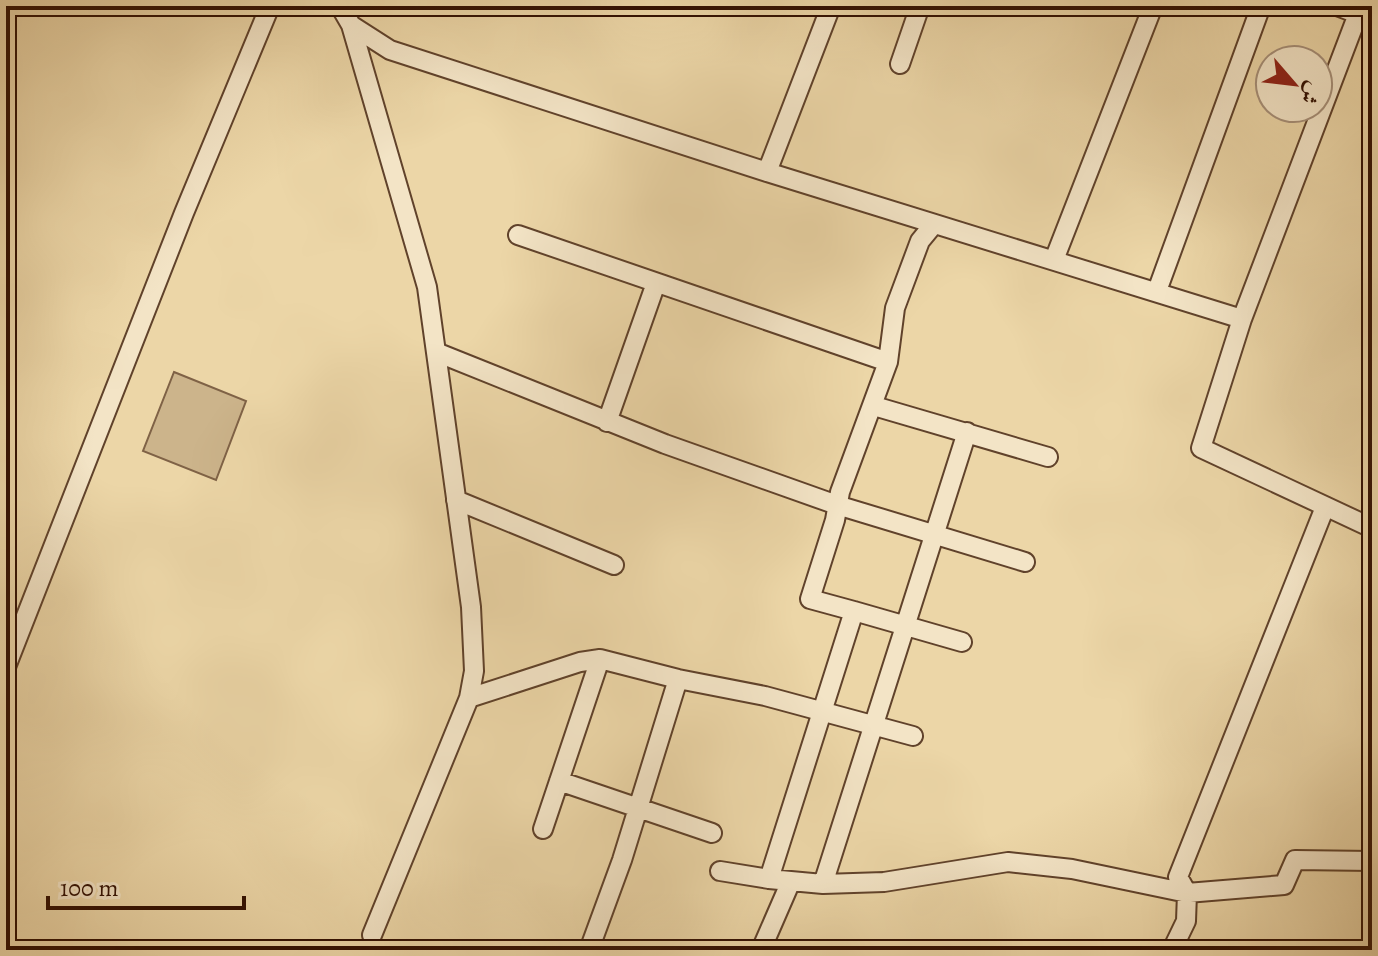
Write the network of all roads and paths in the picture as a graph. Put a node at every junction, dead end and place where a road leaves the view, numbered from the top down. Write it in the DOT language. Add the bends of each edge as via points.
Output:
graph roads {
  1 [pos="270,6"];
  2 [pos="340,6"];
  3 [pos="831,6"];
  4 [pos="920,6"];
  5 [pos="1153,6"];
  6 [pos="1261,6"];
  7 [pos="1337,6"];
  8 [pos="1359,10"];
  9 [pos="351,25"];
  10 [pos="900,64"];
  11 [pos="767,172"];
  12 [pos="934,224"];
  13 [pos="518,235"];
  14 [pos="1054,260"];
  15 [pos="656,283"];
  16 [pos="1157,291"];
  17 [pos="1242,319"];
  18 [pos="436,352"];
  19 [pos="888,362"];
  20 [pos="874,406"];
  21 [pos="607,422"];
  22 [pos="967,432"];
  23 [pos="1048,457"];
  24 [pos="456,500"];
  25 [pos="837,505"];
  26 [pos="1325,507"];
  27 [pos="1372,528"];
  28 [pos="935,533"];
  29 [pos="1025,562"];
  30 [pos="614,565"];
  31 [pos="854,611"];
  32 [pos="905,625"];
  33 [pos="962,642"];
  34 [pos="600,659"];
  35 [pos="6,667"];
  36 [pos="678,679"];
  37 [pos="469,698"];
  38 [pos="823,714"];
  39 [pos="873,726"];
  40 [pos="913,736"];
  41 [pos="559,781"];
  42 [pos="638,808"];
  43 [pos="543,829"];
  44 [pos="712,833"];
  45 [pos="1372,861"];
  46 [pos="720,871"];
  47 [pos="769,879"];
  48 [pos="791,881"];
  49 [pos="823,884"];
  50 [pos="1187,893"];
  51 [pos="372,935"];
  52 [pos="589,950"];
  53 [pos="761,950"];
  54 [pos="1172,950"];
  1 -- 35 [label="street"];
  2 -- 9 [label="street"];
  3 -- 11 [label="street"];
  4 -- 10 [label="street"];
  5 -- 14 [label="street"];
  6 -- 16 [label="street"];
  7 -- 8 [label="street"];
  8 -- 17 [label="street"];
  9 -- 11 [label="street" via="390,50"];
  9 -- 18 [label="street" via="427,287"];
  11 -- 12 [label="street"];
  12 -- 14 [label="street"];
  12 -- 19 [label="street" via="920,241 895,308"];
  13 -- 15 [label="street"];
  14 -- 16 [label="street"];
  15 -- 19 [label="street"];
  15 -- 21 [label="street"];
  16 -- 17 [label="street"];
  17 -- 26 [label="street" via="1201,448"];
  18 -- 21 [label="street"];
  18 -- 24 [label="street"];
  19 -- 20 [label="street"];
  20 -- 22 [label="street"];
  20 -- 25 [label="street"];
  21 -- 25 [label="street"];
  22 -- 23 [label="street"];
  22 -- 28 [label="street"];
  24 -- 30 [label="street"];
  24 -- 37 [label="street" via="471,607 474,671"];
  25 -- 28 [label="street"];
  25 -- 31 [label="street" via="810,599"];
  26 -- 27 [label="street"];
  26 -- 50 [label="street" via="1178,877"];
  28 -- 29 [label="street"];
  28 -- 32 [label="street"];
  31 -- 32 [label="street"];
  31 -- 38 [label="street"];
  32 -- 33 [label="street"];
  32 -- 39 [label="street"];
  34 -- 36 [label="street"];
  34 -- 37 [label="street"];
  34 -- 41 [label="street"];
  36 -- 38 [label="street"];
  36 -- 42 [label="street"];
  37 -- 51 [label="street"];
  38 -- 39 [label="street"];
  38 -- 47 [label="street"];
  39 -- 40 [label="street"];
  39 -- 49 [label="street"];
  41 -- 42 [label="street"];
  41 -- 43 [label="street"];
  42 -- 44 [label="street"];
  42 -- 52 [label="street"];
  45 -- 50 [label="street" via="1295,860 1284,885"];
  46 -- 47 [label="street"];
  47 -- 48 [label="street"];
  48 -- 49 [label="street"];
  48 -- 53 [label="street"];
  49 -- 50 [label="street" via="884,882 1008,862 1072,869"];
  50 -- 54 [label="street" via="1186,921"];
}
